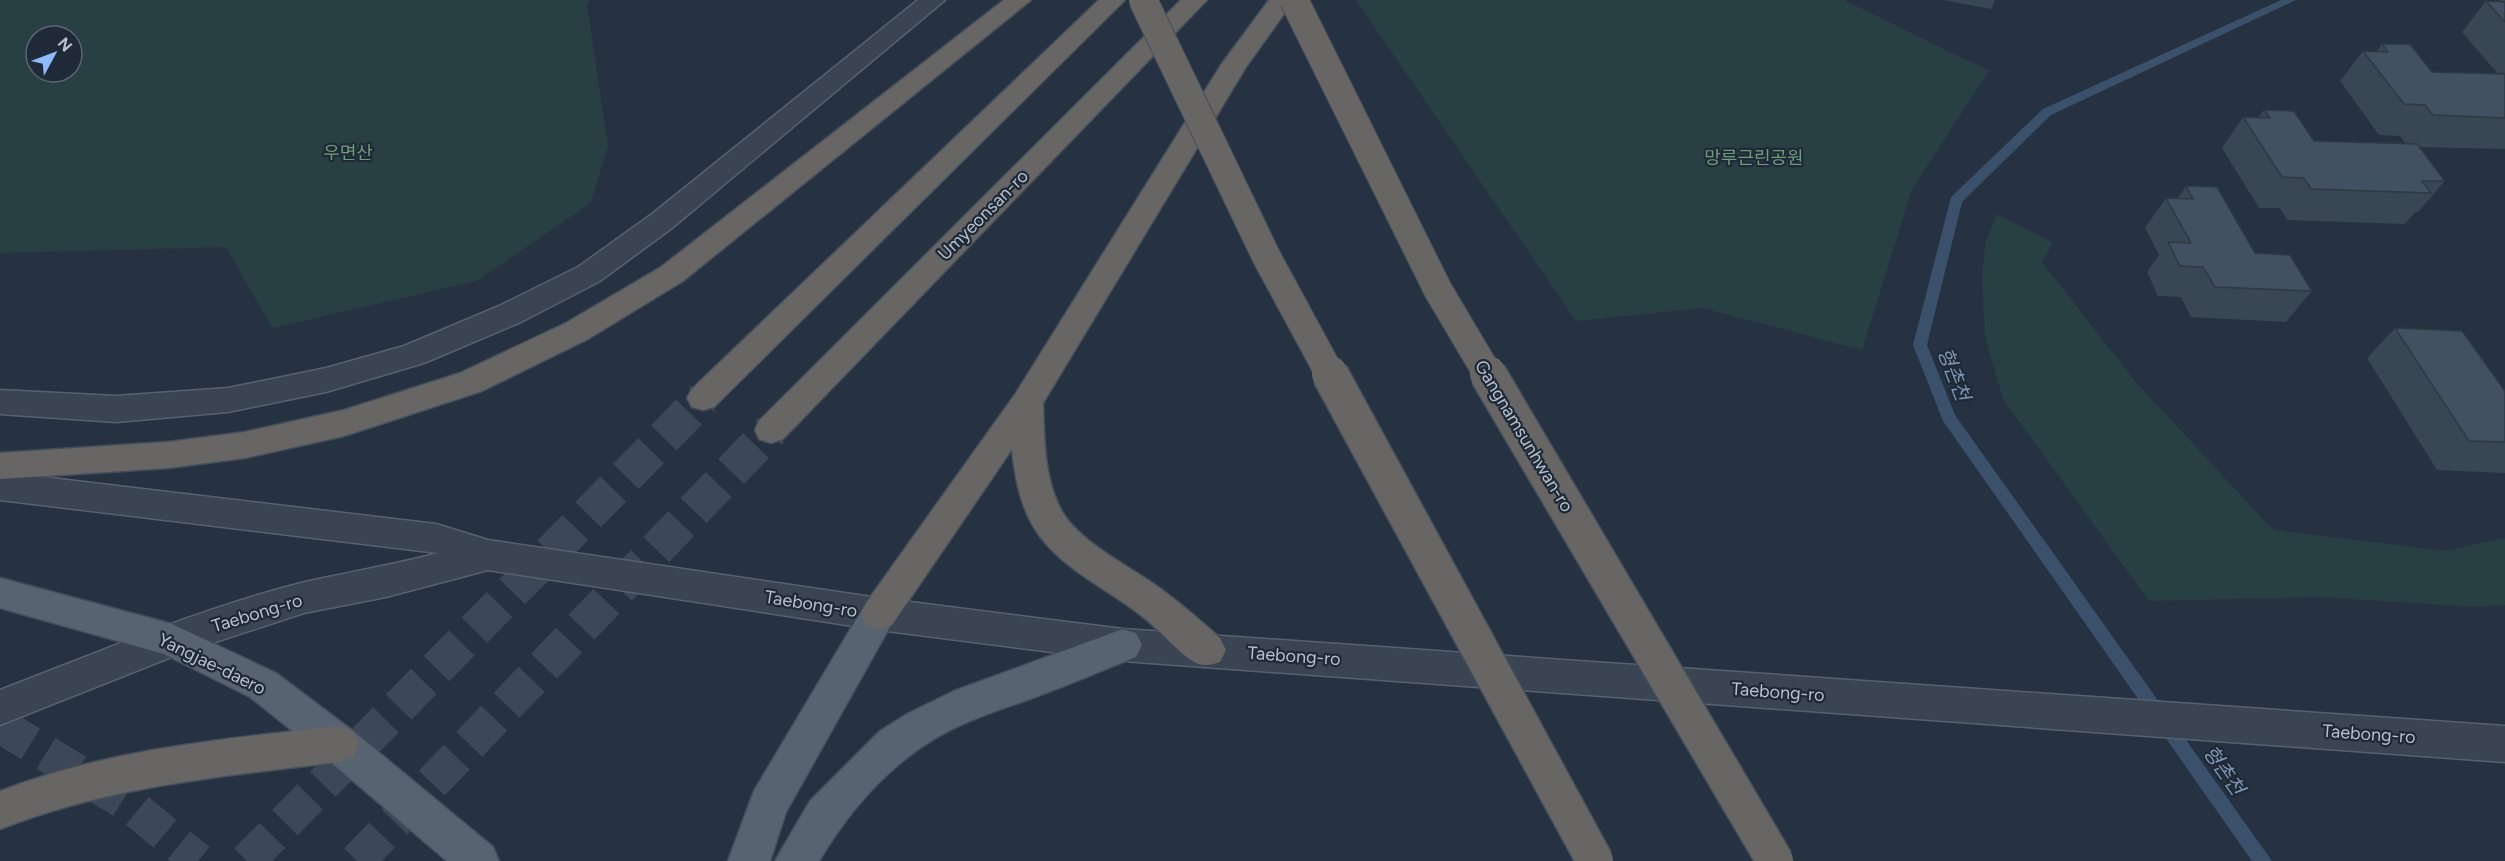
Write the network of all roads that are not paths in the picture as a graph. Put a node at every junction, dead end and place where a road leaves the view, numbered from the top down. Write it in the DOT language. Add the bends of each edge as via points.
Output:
graph roads {
  1 [pos="933,0"];
  2 [pos="1019,0"];
  3 [pos="1113,0"];
  4 [pos="1143,0"];
  5 [pos="1195,0"];
  6 [pos="1282,0"];
  7 [pos="1294,0"];
  8 [pos="703,398"];
  9 [pos="0,402"];
  10 [pos="1026,402"];
  11 [pos="771,430"];
  12 [pos="0,466"];
  13 [pos="0,486"];
  14 [pos="488,555"];
  15 [pos="0,593"];
  16 [pos="879,614"];
  17 [pos="172,640"];
  18 [pos="1123,645"];
  19 [pos="1207,650"];
  20 [pos="0,708"];
  21 [pos="339,744"];
  22 [pos="2505,744"];
  23 [pos="0,810"];
  24 [pos="478,861"];
  25 [pos="749,861"];
  26 [pos="796,861"];
  27 [pos="1595,861"];
  28 [pos="1774,861"];
  1 -- 9 [label="street" via="653,227 589,274 499,319 413,355 326,380 228,400 116,409"];
  2 -- 12 [label="highway" via="672,274 577,331 471,382 344,423 245,445 168,455"];
  3 -- 8 [label="highway"];
  4 -- 27 [label="highway, bridge" via="1266,256"];
  5 -- 11 [label="highway, Umyeonsan-ro"];
  6 -- 10 [label="highway" via="1234,65"];
  7 -- 28 [label="highway, Gangnamsunhwan-ro, bridge" via="1438,290"];
  10 -- 16 [label="highway"];
  10 -- 19 [label="highway" via="1036,494 1050,524 1075,548 1149,601"];
  13 -- 14 [label="street, Taebong-ro" via="436,538"];
  14 -- 16 [label="street, Taebong-ro"];
  14 -- 17 [label="street, Taebong-ro" via="386,582 304,598"];
  15 -- 17 [label="main road, Yangjae-daero"];
  16 -- 18 [label="street, Taebong-ro"];
  16 -- 25 [label="main road" via="768,805"];
  17 -- 20 [label="street, Taebong-ro"];
  17 -- 21 [label="main road, Yangjae-daero" via="263,685"];
  18 -- 19 [label="street, Taebong-ro"];
  18 -- 26 [label="main road" via="968,703 921,726 894,744 853,783 824,815"];
  19 -- 22 [label="street, Taebong-ro"];
  21 -- 23 [label="highway" via="121,774 57,789"];
  21 -- 24 [label="main road, Yangjae-daero"];
}
